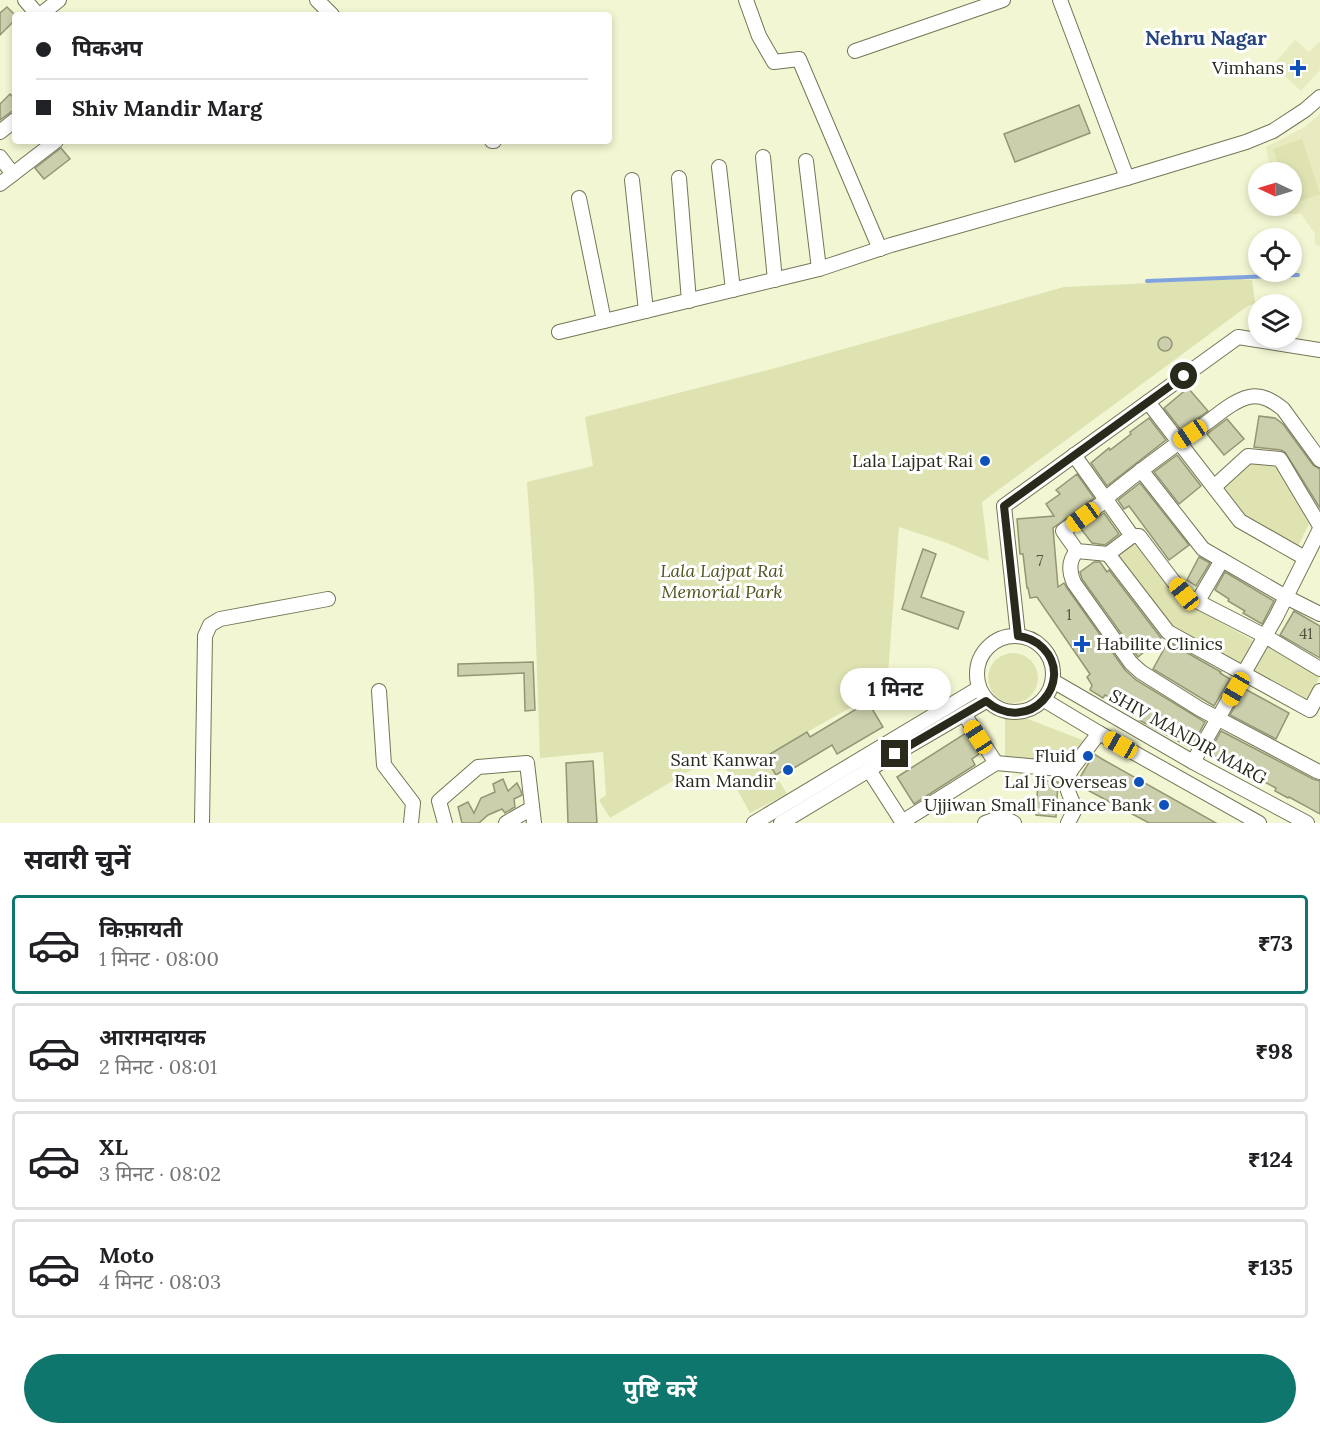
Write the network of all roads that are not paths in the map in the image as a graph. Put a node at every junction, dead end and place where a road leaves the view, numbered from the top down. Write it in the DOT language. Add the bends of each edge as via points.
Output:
graph roads {
  1 [pos="25,0"];
  2 [pos="59,0"];
  3 [pos="317,0"];
  4 [pos="746,0"];
  5 [pos="1003,0"];
  6 [pos="1060,0"];
  7 [pos="36,12"];
  8 [pos="43,12"];
  9 [pos="329,12"];
  10 [pos="855,51"];
  11 [pos="1320,97"];
  12 [pos="12,122"];
  13 [pos="0,132"];
  14 [pos="52,144"];
  15 [pos="0,157"];
  16 [pos="763,157"];
  17 [pos="806,161"];
  18 [pos="719,167"];
  19 [pos="13,174"];
  20 [pos="679,178"];
  21 [pos="1127,178"];
  22 [pos="632,180"];
  23 [pos="0,184"];
  24 [pos="579,198"];
  25 [pos="880,249"];
  26 [pos="819,269"];
  27 [pos="775,280"];
  28 [pos="733,290"];
  29 [pos="689,301"];
  30 [pos="646,311"];
  31 [pos="604,321"];
  32 [pos="559,332"];
  33 [pos="1320,350"];
  34 [pos="1148,402"];
  35 [pos="1178,442"];
  36 [pos="1074,455"];
  37 [pos="1320,460"];
  38 [pos="1141,470"];
  39 [pos="1214,487"];
  40 [pos="1106,498"];
  41 [pos="1320,528"];
  42 [pos="1132,536"];
  43 [pos="1077,551"];
  44 [pos="1108,554"];
  45 [pos="1305,558"];
  46 [pos="1222,560"];
  47 [pos="1286,597"];
  48 [pos="328,599"];
  49 [pos="1198,601"];
  50 [pos="1320,615"];
  51 [pos="1018,636"];
  52 [pos="1265,636"];
  53 [pos="1320,669"];
  54 [pos="1244,674"];
  55 [pos="1053,681"];
  56 [pos="979,688"];
  57 [pos="378,691"];
  58 [pos="1320,691"];
  59 [pos="1044,700"];
  60 [pos="986,701"];
  61 [pos="964,714"];
  62 [pos="1219,719"];
  63 [pos="1099,733"];
  64 [pos="1193,762"];
  65 [pos="996,763"];
  66 [pos="869,770"];
  67 [pos="1071,770"];
  68 [pos="1320,772"];
  69 [pos="532,808"];
  70 [pos="903,822"];
  71 [pos="202,823"];
  72 [pos="411,823"];
  73 [pos="445,823"];
  74 [pos="506,823"];
  75 [pos="534,823"];
  76 [pos="754,823"];
  77 [pos="781,823"];
  78 [pos="985,823"];
  79 [pos="1014,823"];
  80 [pos="1064,823"];
  81 [pos="1259,823"];
  82 [pos="1307,823"];
  1 -- 7 [label="street"];
  2 -- 8 [label="street"];
  3 -- 9 [label="street"];
  4 -- 25 [label="street" via="774,62 798,59"];
  5 -- 10 [label="street"];
  6 -- 21 [label="street"];
  11 -- 21 [label="street" via="1273,131"];
  12 -- 13 [label="street"];
  14 -- 19 [label="street"];
  15 -- 19 [label="street"];
  16 -- 27 [label="street"];
  17 -- 26 [label="street"];
  18 -- 28 [label="street"];
  19 -- 23 [label="street"];
  20 -- 29 [label="street"];
  21 -- 25 [label="street"];
  22 -- 30 [label="street"];
  24 -- 31 [label="street"];
  25 -- 26 [label="street"];
  26 -- 27 [label="street"];
  27 -- 28 [label="street"];
  28 -- 29 [label="street"];
  29 -- 30 [label="street"];
  30 -- 31 [label="street"];
  31 -- 32 [label="street"];
  33 -- 34 [label="street" via="1238,338"];
  34 -- 35 [label="street" via="1167,421"];
  34 -- 36 [label="street"];
  35 -- 37 [label="street" via="1230,406 1248,397 1261,396 1283,409"];
  35 -- 38 [label="street"];
  35 -- 39 [label="street"];
  36 -- 40 [label="street"];
  36 -- 51 [label="street" via="1004,506"];
  38 -- 40 [label="street"];
  38 -- 46 [label="street" via="1203,549"];
  39 -- 41 [label="street" via="1248,456 1280,459"];
  39 -- 45 [label="street" via="1240,521"];
  40 -- 42 [label="street"];
  40 -- 43 [label="street" via="1063,531"];
  41 -- 45 [label="street"];
  42 -- 44 [label="street"];
  42 -- 49 [label="street" via="1139,536 1184,594"];
  43 -- 44 [label="street"];
  43 -- 62 [label="street" via="1070,564 1074,584 1131,663"];
  44 -- 54 [label="street" via="1168,632"];
  45 -- 47 [label="street"];
  46 -- 47 [label="street"];
  46 -- 49 [label="street"];
  47 -- 50 [label="street"];
  47 -- 52 [label="street"];
  48 -- 71 [label="street" via="220,619 210,625 206,636"];
  49 -- 52 [label="street"];
  51 -- 55 [label="street" via="1035,641 1046,652"];
  51 -- 56 [label="street" via="999,639 984,651 976,675"];
  52 -- 53 [label="street"];
  52 -- 54 [label="street"];
  54 -- 58 [label="street" via="1310,710"];
  54 -- 62 [label="street"];
  55 -- 59 [label="street"];
  55 -- 64 [label="street, SHIV MANDIR MARG"];
  56 -- 60 [label="street"];
  56 -- 76 [label="street"];
  57 -- 72 [label="street" via="384,765 413,803"];
  59 -- 60 [label="street" via="1034,708 1014,713"];
  59 -- 63 [label="street"];
  60 -- 61 [label="street"];
  61 -- 65 [label="street"];
  61 -- 66 [label="street"];
  62 -- 64 [label="street"];
  62 -- 68 [label="street"];
  63 -- 67 [label="street"];
  63 -- 81 [label="street"];
  64 -- 82 [label="street, SHIV MANDIR MARG"];
  65 -- 67 [label="street"];
  65 -- 70 [label="street"];
  66 -- 70 [label="street"];
  66 -- 77 [label="street"];
  67 -- 80 [label="street" via="1067,789 1074,809"];
  69 -- 73 [label="street" via="527,763 478,767 439,801"];
  69 -- 74 [label="street"];
  69 -- 75 [label="street"];
  78 -- 79 [label="street" via="999,818"];
}
